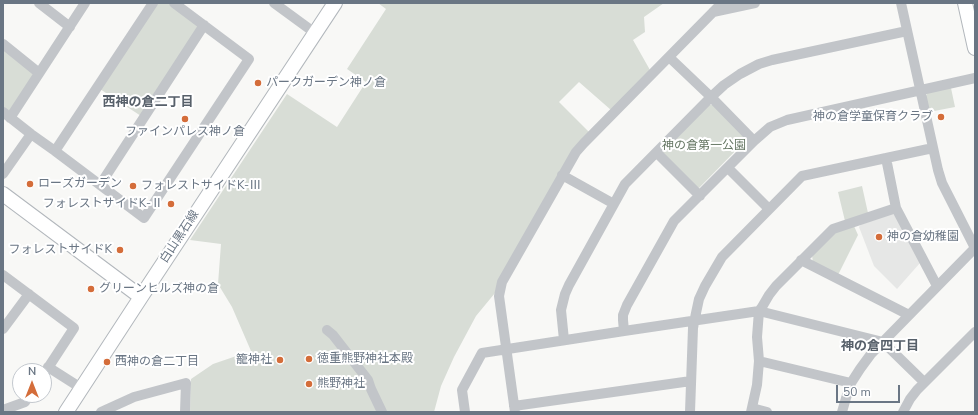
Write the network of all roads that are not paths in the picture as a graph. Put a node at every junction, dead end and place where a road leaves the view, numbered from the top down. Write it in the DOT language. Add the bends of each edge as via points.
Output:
graph roads {
  1 [pos="39,3"];
  2 [pos="85,3"];
  3 [pos="153,3"];
  4 [pos="274,3"];
  5 [pos="336,3"];
  6 [pos="722,3"];
  7 [pos="755,3"];
  8 [pos="901,3"];
  9 [pos="965,3"];
  10 [pos="180,5"];
  11 [pos="713,12"];
  12 [pos="204,26"];
  13 [pos="70,27"];
  14 [pos="907,31"];
  15 [pos="315,33"];
  16 [pos="3,44"];
  17 [pos="975,48"];
  18 [pos="669,57"];
  19 [pos="39,73"];
  20 [pos="975,78"];
  21 [pos="920,90"];
  22 [pos="711,97"];
  23 [pos="7,115"];
  24 [pos="31,134"];
  25 [pos="754,141"];
  26 [pos="933,148"];
  27 [pos="55,151"];
  28 [pos="657,152"];
  29 [pos="886,158"];
  30 [pos="728,168"];
  31 [pos="3,174"];
  32 [pos="562,175"];
  33 [pos="100,184"];
  34 [pos="3,194"];
  35 [pos="700,196"];
  36 [pos="614,204"];
  37 [pos="896,208"];
  38 [pos="769,209"];
  39 [pos="975,248"];
  40 [pos="801,260"];
  41 [pos="3,275"];
  42 [pos="937,286"];
  43 [pos="29,294"];
  44 [pos="141,297"];
  45 [pos="759,311"];
  46 [pos="909,315"];
  47 [pos="694,321"];
  48 [pos="3,329"];
  49 [pos="327,330"];
  50 [pos="624,331"];
  51 [pos="975,332"];
  52 [pos="564,340"];
  53 [pos="883,342"];
  54 [pos="506,349"];
  55 [pos="759,361"];
  56 [pos="51,363"];
  57 [pos="52,373"];
  58 [pos="691,381"];
  59 [pos="924,382"];
  60 [pos="851,384"];
  61 [pos="81,388"];
  62 [pos="23,403"];
  63 [pos="515,409"];
  64 [pos="751,410"];
  65 [pos="4,411"];
  66 [pos="66,412"];
  67 [pos="101,412"];
  68 [pos="185,412"];
  69 [pos="382,412"];
  70 [pos="465,412"];
  71 [pos="690,412"];
  72 [pos="767,412"];
  73 [pos="842,412"];
  74 [pos="903,412"];
  1 -- 13 [label="street"];
  2 -- 13 [label="street"];
  3 -- 27 [label="street"];
  4 -- 15 [label="street"];
  5 -- 15 [label="street, 白山黒石線"];
  6 -- 11 [label="street"];
  7 -- 11 [label="street"];
  8 -- 14 [label="street"];
  9 -- 17 [label="street"];
  10 -- 12 [label="street"];
  11 -- 18 [label="street"];
  12 -- 33 [label="street"];
  12 -- 33 [label="street" via="249,59 144,218"];
  13 -- 19 [label="street"];
  14 -- 21 [label="street"];
  14 -- 22 [label="street" via="759,64 724,85"];
  15 -- 44 [label="street, 白山黒石線"];
  16 -- 19 [label="street"];
  18 -- 22 [label="street"];
  18 -- 32 [label="street" via="584,143"];
  19 -- 23 [label="street"];
  20 -- 21 [label="street"];
  21 -- 25 [label="street" via="781,121"];
  21 -- 26 [label="street"];
  22 -- 25 [label="street"];
  22 -- 28 [label="street"];
  23 -- 24 [label="street"];
  24 -- 27 [label="street"];
  24 -- 31 [label="street"];
  25 -- 30 [label="street"];
  26 -- 29 [label="street"];
  26 -- 39 [label="street" via="942,183"];
  27 -- 33 [label="street"];
  28 -- 35 [label="street"];
  28 -- 36 [label="street" via="624,184"];
  29 -- 37 [label="street"];
  29 -- 38 [label="street" via="802,176"];
  30 -- 35 [label="street"];
  30 -- 38 [label="street"];
  32 -- 36 [label="street"];
  32 -- 54 [label="street" via="502,282 499,296"];
  34 -- 44 [label="street"];
  35 -- 50 [label="street" via="674,221 626,305 623,315"];
  36 -- 52 [label="street" via="564,294 561,310"];
  37 -- 40 [label="street" via="833,230"];
  37 -- 42 [label="street"];
  38 -- 47 [label="street" via="722,257 699,299"];
  39 -- 42 [label="street"];
  40 -- 45 [label="street" via="776,286"];
  40 -- 46 [label="street"];
  41 -- 43 [label="street"];
  42 -- 46 [label="street"];
  43 -- 48 [label="street"];
  43 -- 56 [label="street" via="74,328"];
  44 -- 61 [label="street, 白山黒石線"];
  45 -- 47 [label="street"];
  45 -- 53 [label="street"];
  45 -- 55 [label="street"];
  46 -- 53 [label="street"];
  47 -- 50 [label="street"];
  47 -- 58 [label="street"];
  49 -- 69 [label="street" via="368,380"];
  50 -- 52 [label="street"];
  51 -- 59 [label="street"];
  52 -- 54 [label="street"];
  53 -- 59 [label="street"];
  53 -- 60 [label="street" via="871,354"];
  54 -- 63 [label="street"];
  54 -- 70 [label="street" via="482,353 462,390"];
  55 -- 60 [label="street"];
  55 -- 64 [label="street"];
  57 -- 61 [label="street"];
  58 -- 63 [label="street"];
  58 -- 71 [label="street"];
  59 -- 74 [label="street"];
  60 -- 73 [label="street"];
  61 -- 66 [label="street, 白山黒石線"];
  62 -- 65 [label="street"];
  64 -- 72 [label="street"];
  67 -- 68 [label="street" via="134,397 186,384"];
}
